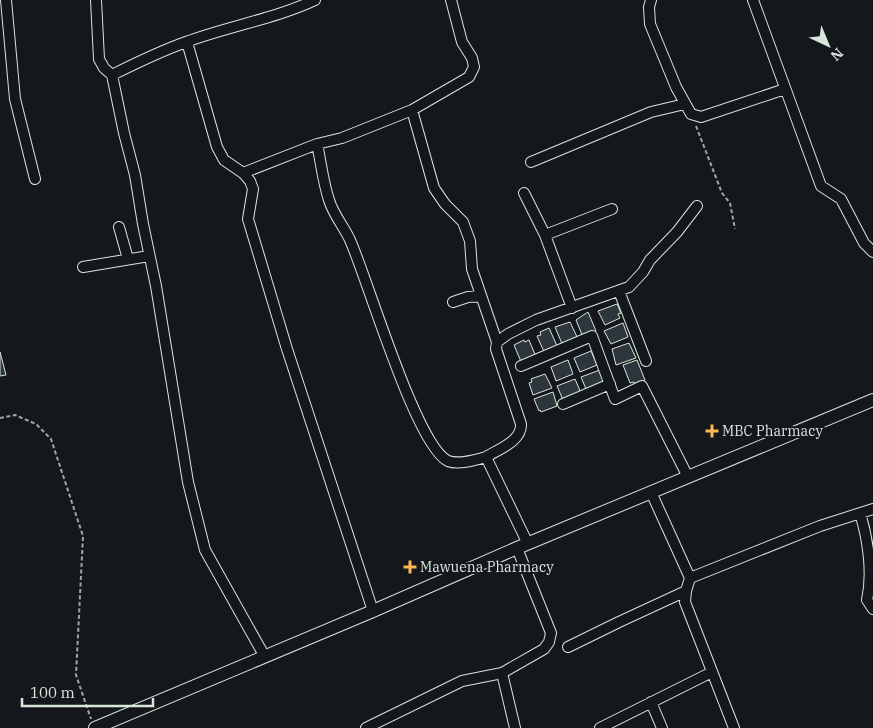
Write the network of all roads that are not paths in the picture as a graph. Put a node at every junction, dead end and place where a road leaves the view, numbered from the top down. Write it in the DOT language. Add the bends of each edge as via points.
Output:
graph roads {
  1 [pos="6,0"];
  2 [pos="96,0"];
  3 [pos="315,0"];
  4 [pos="451,0"];
  5 [pos="651,0"];
  6 [pos="753,0"];
  7 [pos="187,42"];
  8 [pos="112,75"];
  9 [pos="785,89"];
  10 [pos="684,104"];
  11 [pos="412,110"];
  12 [pos="317,144"];
  13 [pos="531,162"];
  14 [pos="244,173"];
  15 [pos="35,179"];
  16 [pos="524,193"];
  17 [pos="697,206"];
  18 [pos="612,209"];
  19 [pos="119,227"];
  20 [pos="545,235"];
  21 [pos="873,252"];
  22 [pos="149,256"];
  23 [pos="128,260"];
  24 [pos="84,268"];
  25 [pos="619,291"];
  26 [pos="481,296"];
  27 [pos="453,302"];
  28 [pos="572,308"];
  29 [pos="497,342"];
  30 [pos="646,361"];
  31 [pos="521,366"];
  32 [pos="610,384"];
  33 [pos="873,400"];
  34 [pos="563,404"];
  35 [pos="486,457"];
  36 [pos="688,477"];
  37 [pos="651,492"];
  38 [pos="873,509"];
  39 [pos="860,512"];
  40 [pos="522,546"];
  41 [pos="690,578"];
  42 [pos="686,591"];
  43 [pos="873,609"];
  44 [pos="373,611"];
  45 [pos="568,647"];
  46 [pos="265,657"];
  47 [pos="712,672"];
  48 [pos="502,673"];
  49 [pos="651,702"];
  50 [pos="93,724"];
  51 [pos="366,728"];
  52 [pos="515,728"];
  53 [pos="600,728"];
  54 [pos="662,728"];
  55 [pos="734,728"];
  1 -- 15 [label="street" via="15,99"];
  2 -- 8 [label="street" via="98,58"];
  3 -- 7 [label="street"];
  4 -- 11 [label="street" via="462,42 474,67 461,83"];
  5 -- 10 [label="street" via="650,24"];
  6 -- 9 [label="street"];
  7 -- 8 [label="street"];
  7 -- 14 [label="street" via="217,146 224,160"];
  8 -- 22 [label="street" via="135,175"];
  9 -- 10 [label="street" via="701,117 691,114"];
  9 -- 21 [label="street" via="821,186 841,199 864,243"];
  10 -- 13 [label="street" via="651,112"];
  11 -- 12 [label="street" via="342,138"];
  11 -- 26 [label="street" via="434,188 444,204 463,222"];
  12 -- 14 [label="street"];
  12 -- 35 [label="street" via="329,201 350,240 407,395 425,432 438,452 449,461"];
  14 -- 44 [label="street" via="253,189 248,219"];
  16 -- 20 [label="street"];
  17 -- 25 [label="street" via="643,272 629,287"];
  18 -- 20 [label="street"];
  19 -- 23 [label="street"];
  20 -- 28 [label="street"];
  22 -- 23 [label="street"];
  22 -- 46 [label="street" via="188,482 204,550"];
  23 -- 24 [label="street"];
  25 -- 28 [label="street"];
  25 -- 30 [label="street"];
  26 -- 27 [label="street"];
  26 -- 29 [label="street"];
  28 -- 29 [label="street" via="536,320"];
  29 -- 35 [label="street" via="496,349 521,431"];
  31 -- 32 [label="street" via="592,336"];
  32 -- 34 [label="street"];
  32 -- 36 [label="street" via="615,399 642,386"];
  33 -- 36 [label="main road"];
  35 -- 40 [label="street"];
  36 -- 37 [label="main road"];
  37 -- 40 [label="main road"];
  37 -- 41 [label="street"];
  38 -- 39 [label="street"];
  39 -- 41 [label="street"];
  39 -- 43 [label="street" via="866,537 868,600"];
  40 -- 44 [label="main road"];
  40 -- 48 [label="street" via="551,633 544,649"];
  41 -- 42 [label="street"];
  42 -- 45 [label="street"];
  42 -- 47 [label="street" via="685,602"];
  44 -- 46 [label="main road"];
  46 -- 50 [label="main road"];
  47 -- 49 [label="street"];
  47 -- 55 [label="street"];
  48 -- 51 [label="street" via="462,681"];
  48 -- 52 [label="street"];
  49 -- 53 [label="street"];
  49 -- 54 [label="street"];
}
